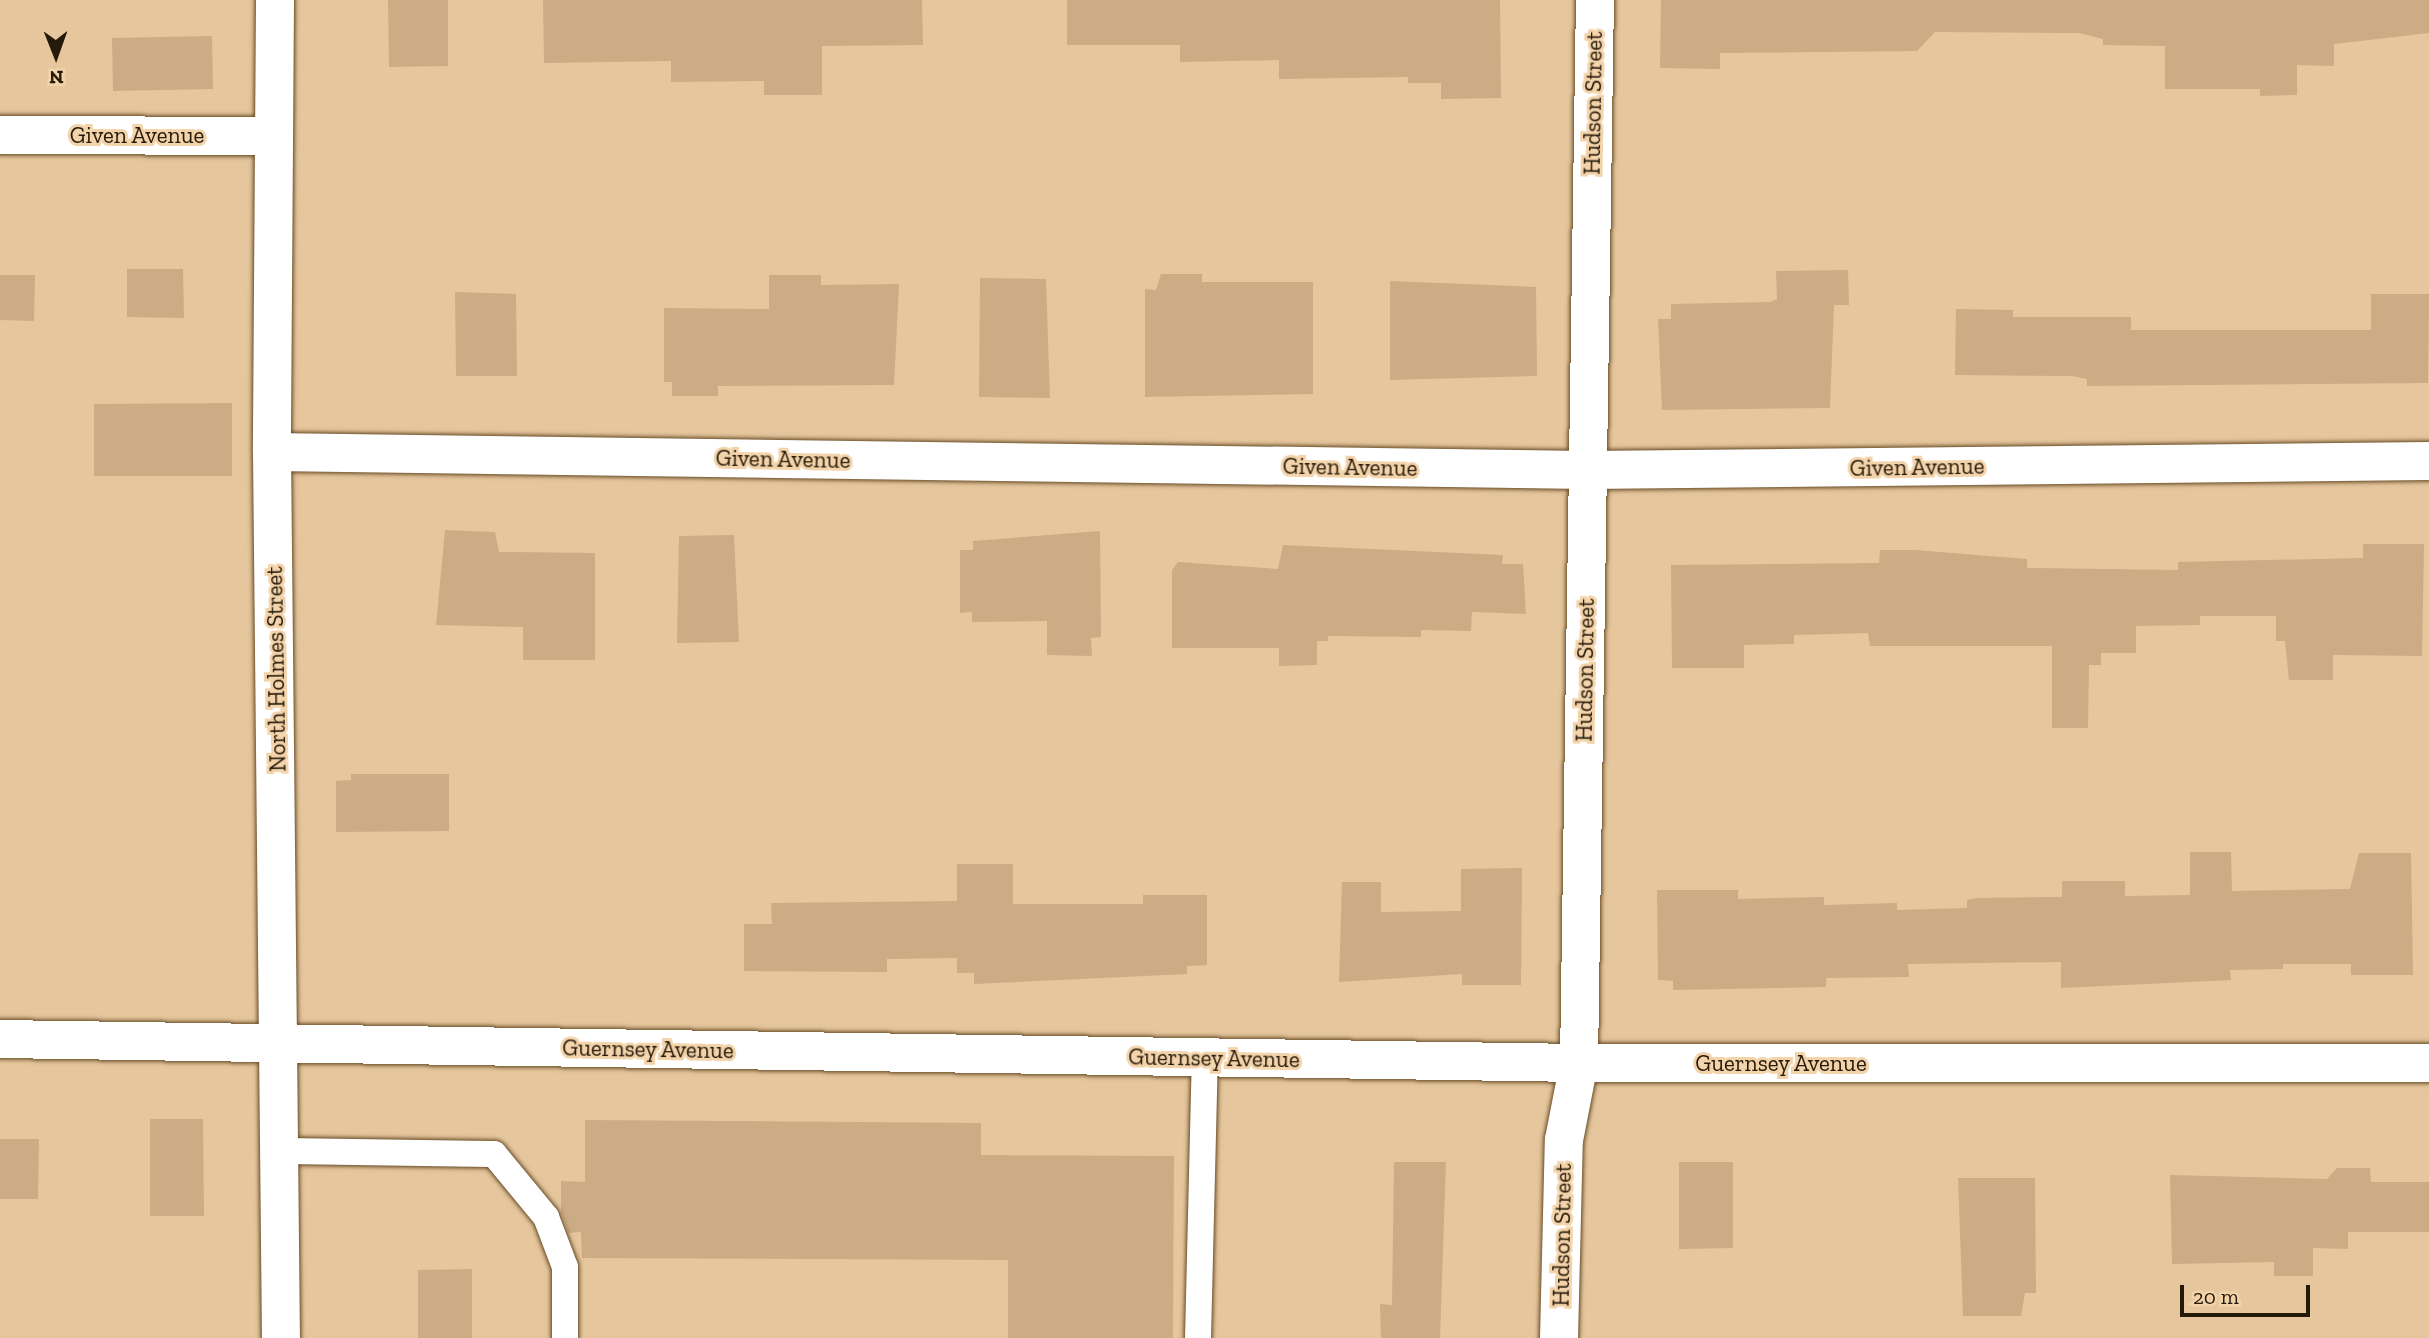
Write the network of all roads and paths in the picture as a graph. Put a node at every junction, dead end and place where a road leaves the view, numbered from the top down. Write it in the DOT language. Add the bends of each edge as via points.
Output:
graph roads {
  1 [pos="275,0"];
  2 [pos="1595,0"];
  3 [pos="0,135"];
  4 [pos="274,136"];
  5 [pos="272,452"];
  6 [pos="2429,461"];
  7 [pos="1587,470"];
  8 [pos="0,1039"];
  9 [pos="283,1043"];
  10 [pos="1205,1057"];
  11 [pos="1579,1063"];
  12 [pos="2429,1063"];
  13 [pos="282,1151"];
  14 [pos="281,1338"];
  15 [pos="565,1338"];
  16 [pos="1198,1338"];
  17 [pos="1559,1338"];
  1 -- 4 [label="street, North Holmes Street"];
  2 -- 7 [label="street, Hudson Street"];
  3 -- 4 [label="street, Given Avenue"];
  4 -- 5 [label="street, North Holmes Street"];
  5 -- 7 [label="street, Given Avenue"];
  5 -- 9 [label="street, North Holmes Street"];
  6 -- 7 [label="street, Given Avenue"];
  7 -- 11 [label="street, Hudson Street"];
  8 -- 9 [label="street, Guernsey Avenue"];
  9 -- 10 [label="street, Guernsey Avenue"];
  9 -- 13 [label="street, North Holmes Street"];
  10 -- 11 [label="street, Guernsey Avenue"];
  10 -- 16 [label="lane"];
  11 -- 12 [label="street, Guernsey Avenue"];
  11 -- 17 [label="street, Hudson Street" via="1564,1140"];
  13 -- 14 [label="street, North Holmes Street"];
  13 -- 15 [label="lane" via="494,1154 547,1217 565,1267"];
}
